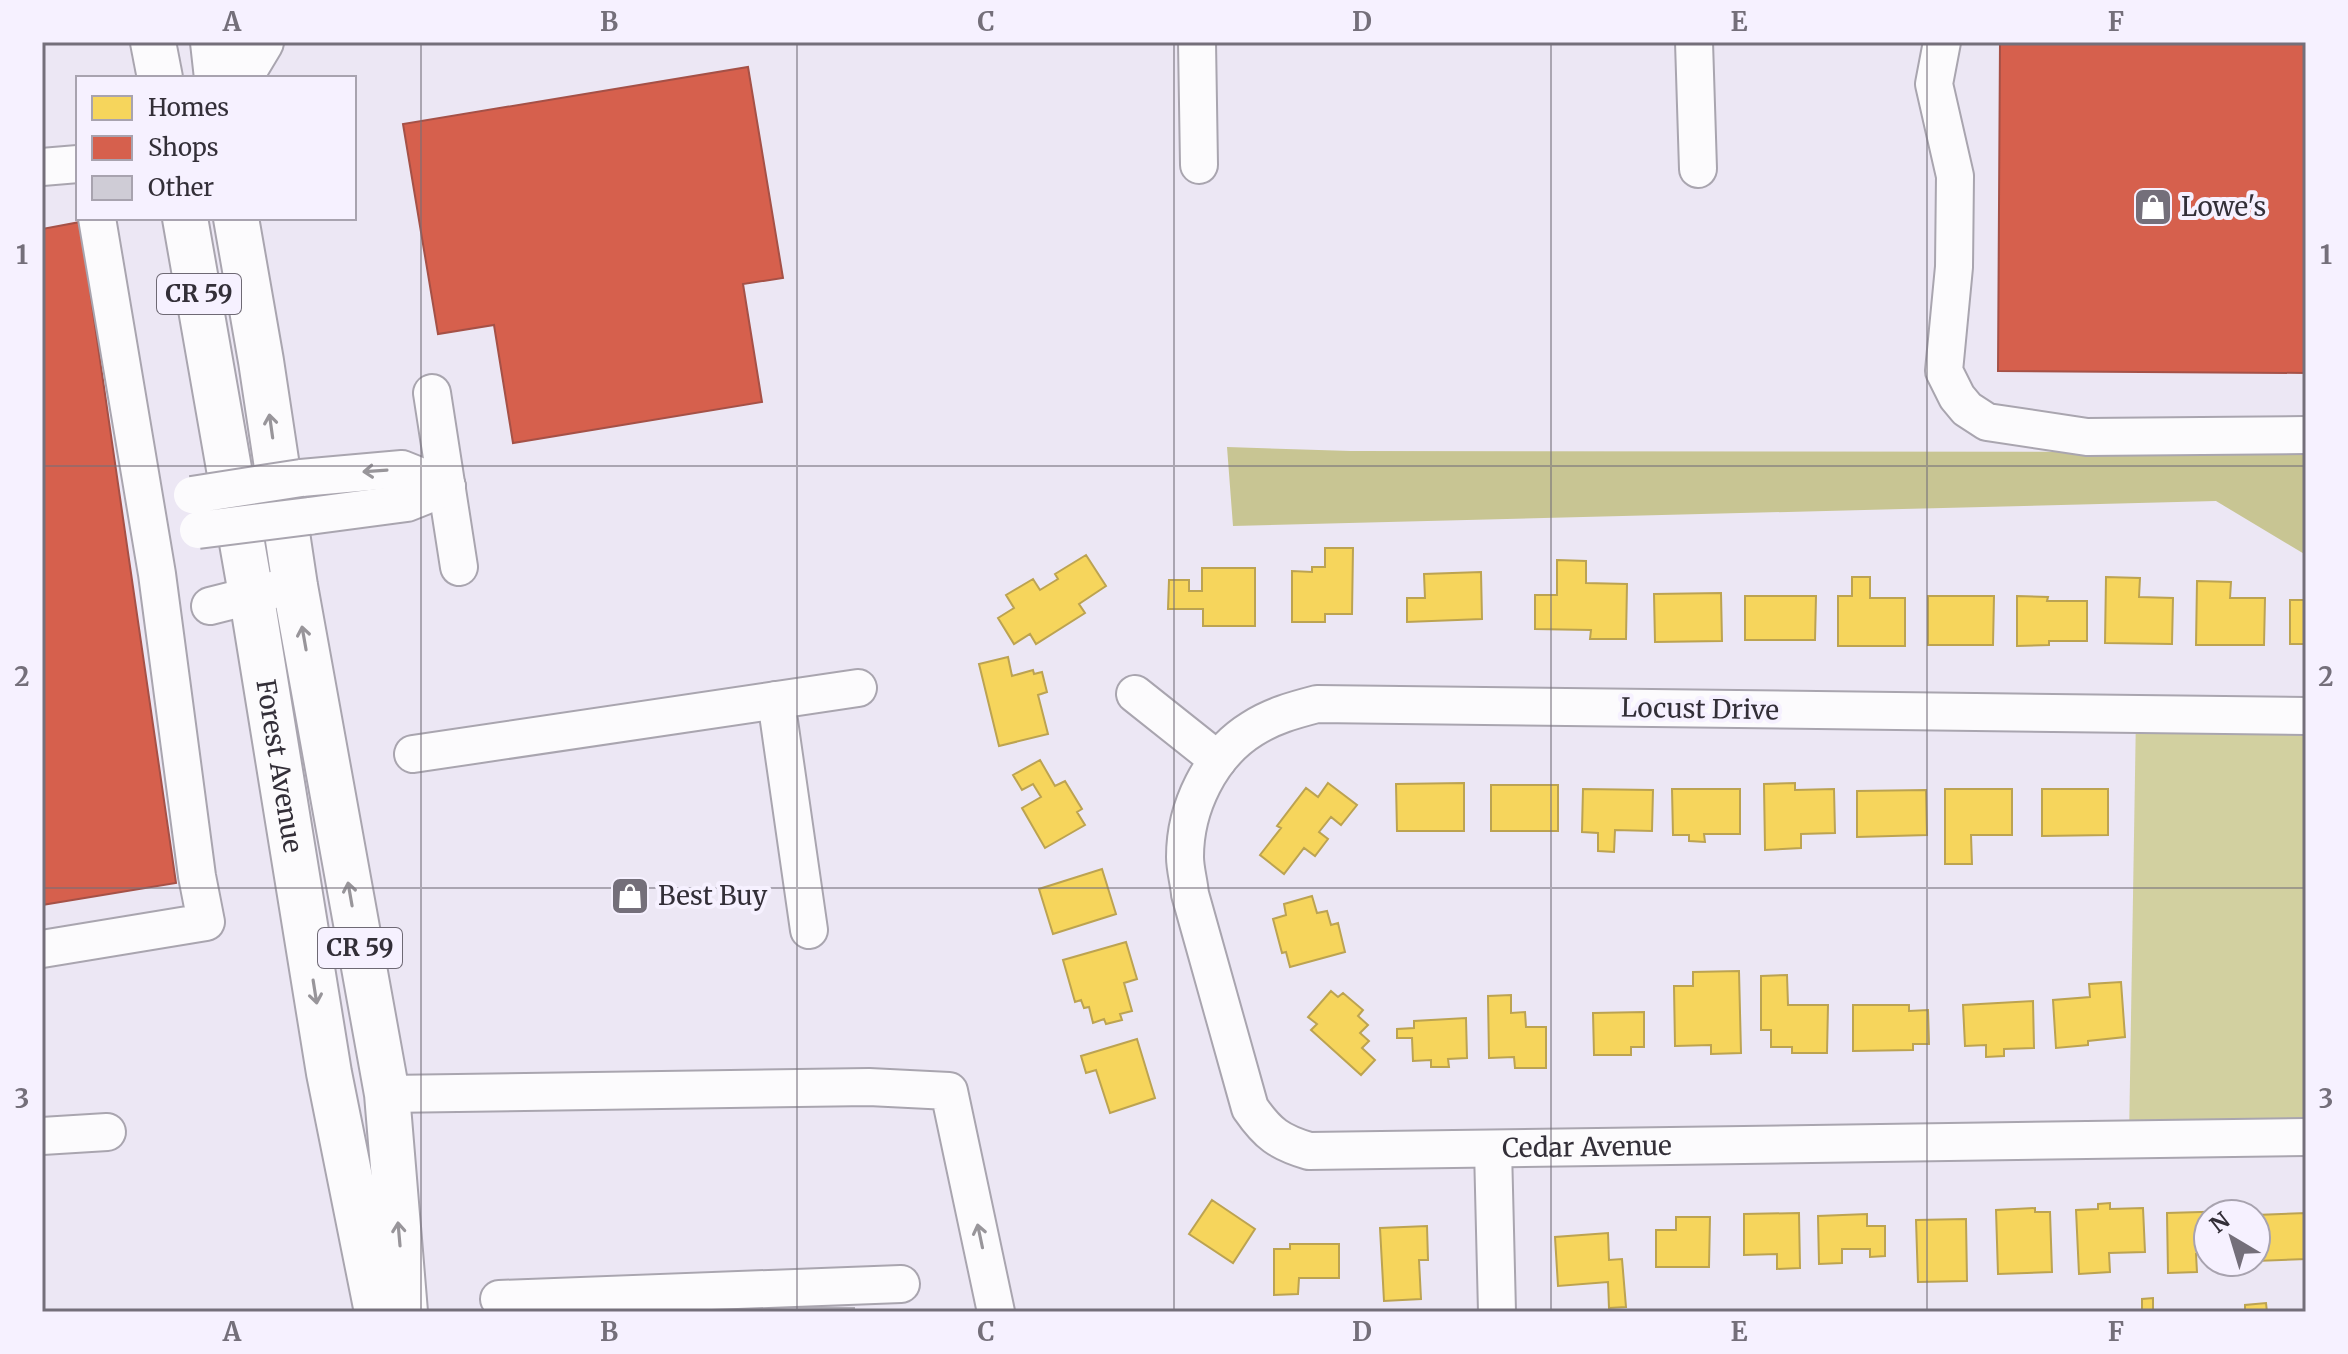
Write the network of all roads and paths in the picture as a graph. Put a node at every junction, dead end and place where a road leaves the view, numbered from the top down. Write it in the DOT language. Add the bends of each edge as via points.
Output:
graph roads {
  1 [pos="153,42"];
  2 [pos="213,42"];
  3 [pos="261,42"];
  4 [pos="1197,42"];
  5 [pos="1694,42"];
  6 [pos="1942,42"];
  7 [pos="160,76"];
  8 [pos="217,76"];
  9 [pos="244,76"];
  10 [pos="76,164"];
  11 [pos="1199,165"];
  12 [pos="42,167"];
  13 [pos="1698,169"];
  14 [pos="97,220"];
  15 [pos="185,220"];
  16 [pos="236,220"];
  17 [pos="432,393"];
  18 [pos="2306,435"];
  19 [pos="447,487"];
  20 [pos="145,500"];
  21 [pos="151,537"];
  22 [pos="459,567"];
  23 [pos="295,586"];
  24 [pos="251,594"];
  25 [pos="210,606"];
  26 [pos="858,688"];
  27 [pos="1135,694"];
  28 [pos="776,700"];
  29 [pos="2306,716"];
  30 [pos="413,754"];
  31 [pos="1218,760"];
  32 [pos="809,930"];
  33 [pos="42,949"];
  34 [pos="387,1094"];
  35 [pos="107,1132"];
  36 [pos="42,1136"];
  37 [pos="2306,1137"];
  38 [pos="1493,1149"];
  39 [pos="901,1284"];
  40 [pos="499,1299"];
  41 [pos="377,1312"];
  42 [pos="405,1312"];
  43 [pos="996,1312"];
  44 [pos="1497,1312"];
  1 -- 7 [label="main road"];
  2 -- 8 [label="main road"];
  3 -- 9 [label="main road"];
  4 -- 11 [label="street"];
  5 -- 13 [label="street"];
  6 -- 18 [label="street" via="1934,84 1955,176 1954,267 1944,371 1967,409 1987,422 2087,437"];
  10 -- 12 [label="street"];
  14 -- 20 [label="street"];
  15 -- 24 [label="main road, Forest Avenue / CR 59"];
  23 -- 16 [label="main road, Forest Avenue / CR 59, one-way"];
  17 -- 19 [label="street"];
  19 -- 20 [label="street, one-way, bridge" via="402,469"];
  19 -- 21 [label="street, bridge" via="407,503"];
  19 -- 22 [label="street"];
  20 -- 21 [label="street"];
  21 -- 33 [label="street" via="206,922"];
  23 -- 24 [label="street"];
  34 -- 23 [label="main road, Forest Avenue / CR 59, one-way"];
  24 -- 25 [label="street"];
  24 -- 41 [label="main road, Forest Avenue / CR 59, one-way" via="329,1073"];
  26 -- 28 [label="street"];
  27 -- 31 [label="street"];
  28 -- 30 [label="street"];
  28 -- 32 [label="street"];
  29 -- 31 [label="street, Locust Drive" via="1317,704 1251,729"];
  31 -- 38 [label="street, Cedar Avenue" via="1188,821 1185,858 1190,894 1257,1119 1284,1143 1309,1151"];
  42 -- 34 [label="main road, Forest Avenue / CR 59, one-way"];
  43 -- 34 [label="street, one-way" via="949,1091 869,1087"];
  35 -- 36 [label="street"];
  37 -- 38 [label="street, Cedar Avenue"];
  38 -- 44 [label="street"];
  39 -- 40 [label="street"];
}
